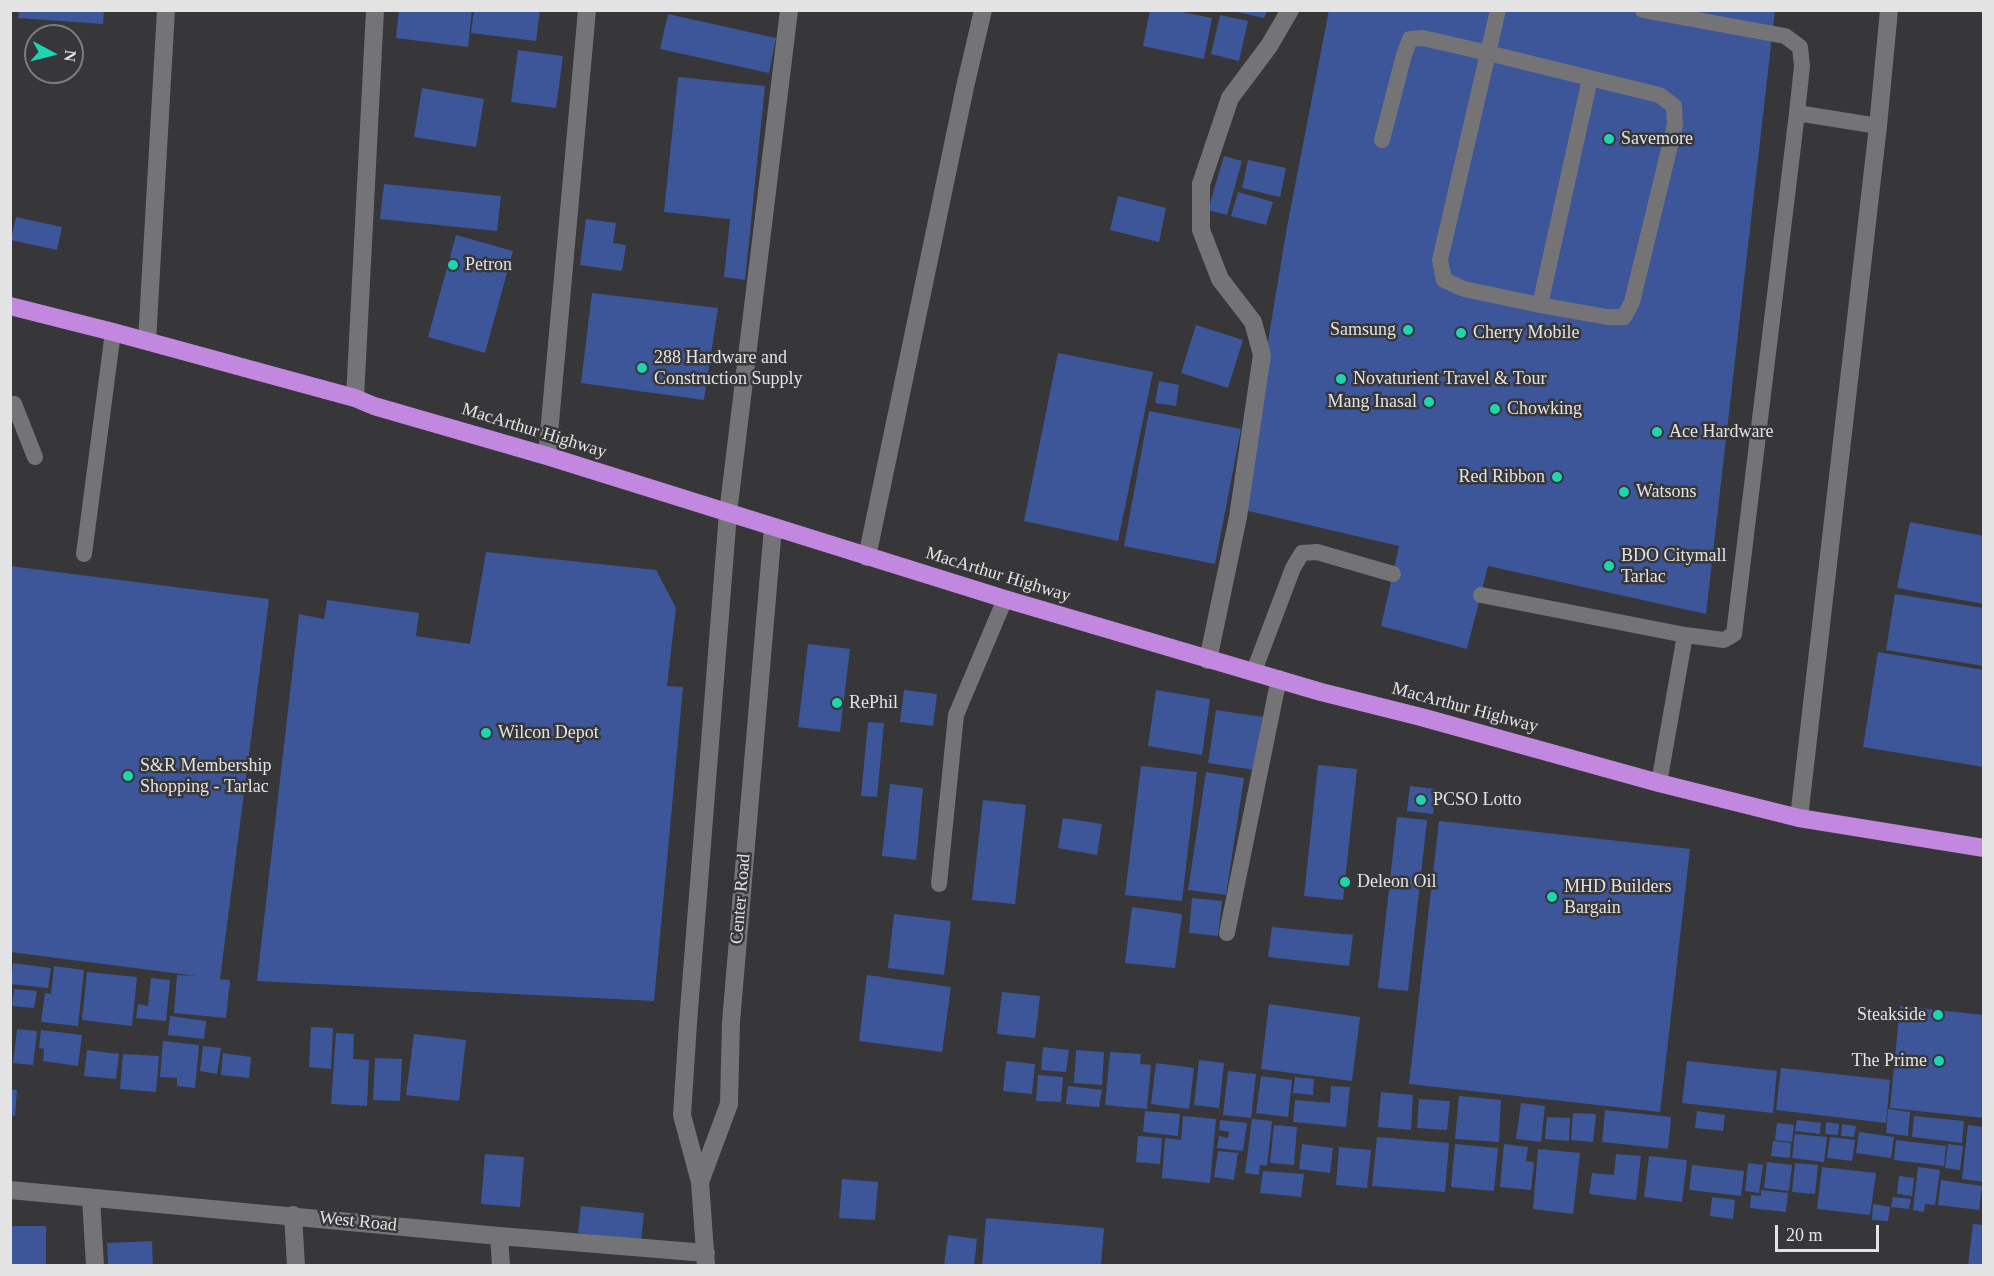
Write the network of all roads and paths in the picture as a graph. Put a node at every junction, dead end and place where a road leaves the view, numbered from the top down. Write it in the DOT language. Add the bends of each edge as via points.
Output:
graph roads {
  1 [pos="166,10"];
  2 [pos="375,10"];
  3 [pos="587,10"];
  4 [pos="789,10"];
  5 [pos="984,10"];
  6 [pos="1290,10"];
  7 [pos="1498,10"];
  8 [pos="1643,10"];
  9 [pos="1889,10"];
  10 [pos="1488,53"];
  11 [pos="1590,79"];
  12 [pos="1797,113"];
  13 [pos="1878,126"];
  14 [pos="1382,140"];
  15 [pos="1540,305"];
  16 [pos="10,306"];
  17 [pos="113,332"];
  18 [pos="147,341"];
  19 [pos="355,398"];
  20 [pos="10,404"];
  21 [pos="547,456"];
  22 [pos="35,457"];
  23 [pos="728,513"];
  24 [pos="773,527"];
  25 [pos="84,554"];
  26 [pos="867,557"];
  27 [pos="1393,574"];
  28 [pos="1481,595"];
  29 [pos="1005,599"];
  30 [pos="1685,635"];
  31 [pos="1208,660"];
  32 [pos="1254,671"];
  33 [pos="1279,678"];
  34 [pos="1659,783"];
  35 [pos="1799,818"];
  36 [pos="1983,848"];
  37 [pos="939,884"];
  38 [pos="1227,933"];
  39 [pos="700,1182"];
  40 [pos="10,1190"];
  41 [pos="91,1198"];
  42 [pos="293,1215"];
  43 [pos="499,1236"];
  44 [pos="706,1259"];
  45 [pos="95,1266"];
  46 [pos="296,1266"];
  47 [pos="501,1266"];
  1 -- 18 [label="street"];
  2 -- 19 [label="street"];
  3 -- 21 [label="street"];
  4 -- 23 [label="street"];
  5 -- 26 [label="street"];
  6 -- 31 [label="street" via="1230,98 1201,184 1201,230 1220,279 1253,322 1262,355 1238,517"];
  7 -- 10 [label="lane"];
  8 -- 12 [label="lane" via="1785,36 1800,47"];
  9 -- 13 [label="street"];
  10 -- 11 [label="lane"];
  10 -- 14 [label="lane" via="1423,38 1410,39"];
  10 -- 15 [label="lane" via="1440,260 1444,280 1464,289"];
  11 -- 15 [label="lane"];
  11 -- 15 [label="lane" via="1659,95 1674,106 1675,125 1632,303 1624,317"];
  12 -- 13 [label="lane"];
  12 -- 30 [label="lane" via="1734,634 1724,640"];
  13 -- 35 [label="street"];
  16 -- 17 [label="highway, MacArthur Highway"];
  17 -- 18 [label="highway, MacArthur Highway"];
  17 -- 25 [label="lane"];
  18 -- 19 [label="highway, MacArthur Highway"];
  19 -- 21 [label="highway, MacArthur Highway"];
  20 -- 22 [label="lane" via="14,404"];
  21 -- 23 [label="highway, MacArthur Highway"];
  23 -- 24 [label="highway, MacArthur Highway"];
  23 -- 39 [label="street" via="682,1115"];
  24 -- 26 [label="highway, MacArthur Highway"];
  24 -- 39 [label="street, Center Road" via="731,1022 729,1104"];
  26 -- 29 [label="highway, MacArthur Highway"];
  27 -- 32 [label="lane" via="1317,552 1302,553"];
  28 -- 30 [label="lane"];
  29 -- 31 [label="highway, MacArthur Highway"];
  29 -- 37 [label="lane" via="956,715"];
  30 -- 34 [label="lane"];
  31 -- 32 [label="highway, MacArthur Highway"];
  32 -- 33 [label="highway, MacArthur Highway"];
  33 -- 34 [label="highway, MacArthur Highway"];
  33 -- 38 [label="lane"];
  34 -- 35 [label="highway, MacArthur Highway"];
  35 -- 36 [label="highway, MacArthur Highway"];
  39 -- 44 [label="street, Center Road"];
  40 -- 41 [label="street, West Road"];
  41 -- 42 [label="street, West Road"];
  41 -- 45 [label="street"];
  42 -- 43 [label="street, West Road"];
  42 -- 46 [label="street"];
  43 -- 44 [label="street, West Road"];
  43 -- 47 [label="street"];
}
